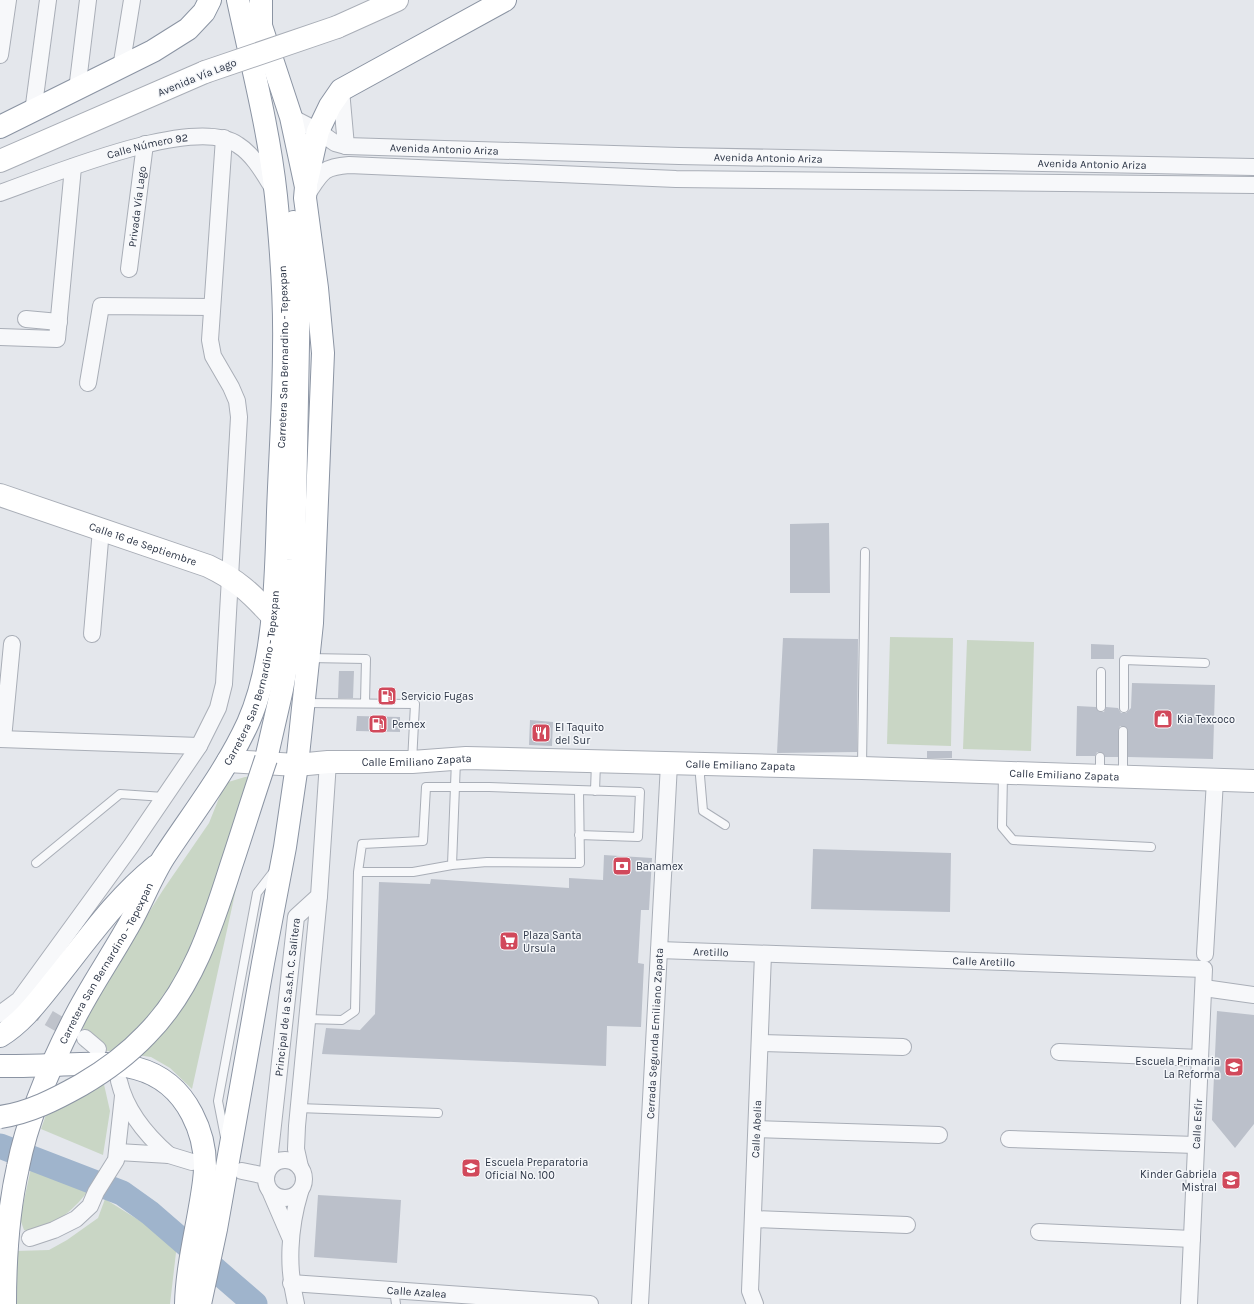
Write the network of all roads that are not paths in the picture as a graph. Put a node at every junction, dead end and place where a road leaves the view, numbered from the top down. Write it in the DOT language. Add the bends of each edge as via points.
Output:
graph roads {
  1 [pos="8,0"];
  2 [pos="48,0"];
  3 [pos="88,0"];
  4 [pos="132,0"];
  5 [pos="210,0"];
  6 [pos="238,0"];
  7 [pos="261,0"];
  8 [pos="397,0"];
  9 [pos="505,0"];
  10 [pos="261,26"];
  11 [pos="0,55"];
  12 [pos="121,68"];
  13 [pos="77,90"];
  14 [pos="341,90"];
  15 [pos="32,112"];
  16 [pos="291,117"];
  17 [pos="0,127"];
  18 [pos="318,131"];
  19 [pos="224,138"];
  20 [pos="144,144"];
  21 [pos="346,146"];
  22 [pos="679,156"];
  23 [pos="0,161"];
  24 [pos="73,167"];
  25 [pos="1254,167"];
  26 [pos="676,179"];
  27 [pos="1254,185"];
  28 [pos="294,192"];
  29 [pos="0,193"];
  30 [pos="129,269"];
  31 [pos="211,307"];
  32 [pos="26,320"];
  33 [pos="59,322"];
  34 [pos="0,337"];
  35 [pos="0,341"];
  36 [pos="88,383"];
  37 [pos="0,495"];
  38 [pos="101,529"];
  39 [pos="865,552"];
  40 [pos="230,577"];
  41 [pos="272,616"];
  42 [pos="92,634"];
  43 [pos="12,644"];
  44 [pos="308,658"];
  45 [pos="1205,663"];
  46 [pos="1101,672"];
  47 [pos="304,703"];
  48 [pos="365,703"];
  49 [pos="1101,707"];
  50 [pos="1124,708"];
  51 [pos="1123,731"];
  52 [pos="2,739"];
  53 [pos="199,746"];
  54 [pos="456,758"];
  55 [pos="228,761"];
  56 [pos="328,762"];
  57 [pos="412,762"];
  58 [pos="596,762"];
  59 [pos="669,764"];
  60 [pos="701,764"];
  61 [pos="297,765"];
  62 [pos="862,768"];
  63 [pos="1003,773"];
  64 [pos="1123,777"];
  65 [pos="1215,780"];
  66 [pos="1254,781"];
  67 [pos="456,787"];
  68 [pos="579,791"];
  69 [pos="595,791"];
  70 [pos="164,797"];
  71 [pos="725,825"];
  72 [pos="579,835"];
  73 [pos="1151,847"];
  74 [pos="162,861"];
  75 [pos="36,863"];
  76 [pos="452,865"];
  77 [pos="358,872"];
  78 [pos="319,896"];
  79 [pos="659,950"];
  80 [pos="763,954"];
  81 [pos="1205,961"];
  82 [pos="1204,988"];
  83 [pos="1254,995"];
  84 [pos="0,1014"];
  85 [pos="307,1019"];
  86 [pos="0,1036"];
  87 [pos="282,1037"];
  88 [pos="85,1038"];
  89 [pos="305,1039"];
  90 [pos="761,1043"];
  91 [pos="903,1047"];
  92 [pos="98,1049"];
  93 [pos="1059,1052"];
  94 [pos="1200,1058"];
  95 [pos="52,1065"];
  96 [pos="0,1066"];
  97 [pos="119,1081"];
  98 [pos="123,1096"];
  99 [pos="298,1108"];
  100 [pos="438,1113"];
  101 [pos="0,1117"];
  102 [pos="296,1126"];
  103 [pos="757,1129"];
  104 [pos="939,1135"];
  105 [pos="1009,1139"];
  106 [pos="1196,1145"];
  107 [pos="169,1155"];
  108 [pos="117,1156"];
  109 [pos="192,1162"];
  110 [pos="235,1165"];
  111 [pos="300,1167"];
  112 [pos="270,1169"];
  113 [pos="300,1192"];
  114 [pos="271,1193"];
  115 [pos="754,1219"];
  116 [pos="907,1225"];
  117 [pos="1040,1232"];
  118 [pos="30,1238"];
  119 [pos="1192,1239"];
  120 [pos="291,1243"];
  121 [pos="291,1283"];
  122 [pos="202,1295"];
  123 [pos="395,1297"];
  124 [pos="5,1304"];
  125 [pos="186,1304"];
  126 [pos="296,1304"];
  127 [pos="590,1304"];
  128 [pos="640,1304"];
  129 [pos="756,1304"];
  130 [pos="1189,1304"];
  1 -- 11 [label="street"];
  2 -- 15 [label="street"];
  3 -- 13 [label="street"];
  4 -- 12 [label="street"];
  5 -- 12 [label="main road" via="204,12 188,28"];
  6 -- 28 [label="main road, Carretera San Bernardino - Tepexpan" via="263,115"];
  7 -- 10 [label="main road, Carretera San Bernardino - Tepexpan"];
  8 -- 23 [label="main road, Avenida Vía Lago, bridge" via="337,27 205,72"];
  9 -- 14 [label="main road"];
  10 -- 16 [label="main road, Carretera San Bernardino - Tepexpan"];
  10 -- 28 [label="main road"];
  12 -- 13 [label="main road"];
  13 -- 15 [label="main road"];
  14 -- 18 [label="main road"];
  14 -- 21 [label="street"];
  15 -- 17 [label="main road"];
  16 -- 18 [label="street, Avenida Antonio Ariza"];
  16 -- 28 [label="main road, Carretera San Bernardino - Tepexpan"];
  18 -- 21 [label="street, Avenida Antonio Ariza" via="335,143"];
  18 -- 28 [label="main road"];
  19 -- 20 [label="street, Calle Número 92" via="203,135 170,138"];
  19 -- 28 [label="street, Calle Número 92" via="238,144 255,162"];
  19 -- 31 [label="street"];
  20 -- 24 [label="street, Calle Número 92"];
  20 -- 30 [label="street, Privada Vía Lago"];
  21 -- 22 [label="street, Avenida Antonio Ariza"];
  22 -- 25 [label="street, Avenida Antonio Ariza"];
  22 -- 26 [label="street"];
  24 -- 29 [label="street, Calle Número 92"];
  24 -- 33 [label="street"];
  26 -- 27 [label="street, Avenida Antonio Ariza"];
  26 -- 28 [label="street, Avenida Antonio Ariza" via="349,165 335,166 321,172"];
  28 -- 41 [label="main road, Carretera San Bernardino - Tepexpan" via="282,266 284,347 277,551"];
  28 -- 44 [label="main road, Carretera San Bernardino - Tepexpan" via="317,288 324,353"];
  28 -- 101 [label="main road, bridge" via="299,290 290,646 266,759 213,920 190,975 172,1003 147,1035 122,1058 96,1076 47,1103"];
  31 -- 36 [label="street" via="101,306"];
  31 -- 40 [label="street" via="210,340 213,356 237,401 239,418"];
  32 -- 33 [label="street"];
  33 -- 34 [label="street" via="57,339"];
  34 -- 35 [label="street"];
  37 -- 38 [label="main road, Calle 16 de Septiembre"];
  38 -- 40 [label="main road, Calle 16 de Septiembre" via="208,566"];
  38 -- 42 [label="street"];
  39 -- 62 [label="lane"];
  40 -- 41 [label="main road, Calle 16 de Septiembre" via="251,592"];
  40 -- 53 [label="street" via="224,684 218,708"];
  41 -- 55 [label="main road, Carretera San Bernardino - Tepexpan" via="258,693 248,722"];
  43 -- 52 [label="street"];
  44 -- 47 [label="main road, Carretera San Bernardino - Tepexpan"];
  44 -- 48 [label="lane" via="366,658"];
  45 -- 50 [label="lane" via="1124,660"];
  46 -- 49 [label="lane"];
  47 -- 48 [label="lane"];
  47 -- 61 [label="main road, Carretera San Bernardino - Tepexpan"];
  48 -- 57 [label="lane" via="414,704"];
  51 -- 64 [label="lane"];
  52 -- 53 [label="street"];
  53 -- 70 [label="street"];
  54 -- 57 [label="main road, Calle Emiliano Zapata"];
  54 -- 58 [label="main road, Calle Emiliano Zapata"];
  54 -- 67 [label="lane"];
  55 -- 61 [label="main road, Calle Emiliano Zapata"];
  55 -- 74 [label="main road, Carretera San Bernardino - Tepexpan"];
  56 -- 57 [label="main road, Calle Emiliano Zapata"];
  56 -- 61 [label="main road, Calle Emiliano Zapata"];
  56 -- 78 [label="street"];
  58 -- 59 [label="main road, Calle Emiliano Zapata"];
  58 -- 69 [label="lane"];
  59 -- 60 [label="main road, Calle Emiliano Zapata"];
  59 -- 79 [label="street, Cerrada Segunda Emiliano Zapata"];
  60 -- 62 [label="main road, Calle Emiliano Zapata"];
  60 -- 71 [label="lane" via="703,811"];
  61 -- 110 [label="main road, Carretera San Bernardino - Tepexpan" via="263,963"];
  62 -- 63 [label="main road, Calle Emiliano Zapata"];
  63 -- 64 [label="main road, Calle Emiliano Zapata" via="1100,766"];
  63 -- 73 [label="lane" via="1002,827 1013,840"];
  64 -- 65 [label="main road, Calle Emiliano Zapata"];
  65 -- 66 [label="main road, Calle Emiliano Zapata"];
  65 -- 81 [label="street, Calle Esfir"];
  67 -- 68 [label="lane"];
  67 -- 76 [label="lane"];
  67 -- 77 [label="lane" via="426,786 423,841 362,844"];
  68 -- 69 [label="lane"];
  68 -- 72 [label="lane"];
  69 -- 72 [label="lane" via="640,792 638,837"];
  70 -- 75 [label="lane" via="120,794"];
  70 -- 84 [label="street" via="24,1003"];
  72 -- 76 [label="lane" via="580,863 516,861"];
  74 -- 86 [label="main road" via="118,901 22,1020"];
  74 -- 95 [label="main road, Carretera San Bernardino - Tepexpan" via="145,898 75,1018"];
  76 -- 77 [label="lane" via="413,872"];
  77 -- 85 [label="lane" via="355,1011 342,1020"];
  78 -- 85 [label="street"];
  78 -- 87 [label="street, Principal de la S.a.s.h. C. Salitera" via="296,917"];
  79 -- 80 [label="street, Aretillo"];
  79 -- 128 [label="street, Cerrada Segunda Emiliano Zapata"];
  80 -- 81 [label="street, Calle Aretillo"];
  80 -- 90 [label="street, Calle Abelia"];
  81 -- 82 [label="street, Calle Esfir"];
  82 -- 83 [label="street"];
  82 -- 94 [label="street, Calle Esfir"];
  85 -- 89 [label="street"];
  87 -- 89 [label="street"];
  87 -- 112 [label="street, Principal de la S.a.s.h. C. Salitera"];
  88 -- 92 [label="street"];
  89 -- 99 [label="street"];
  90 -- 91 [label="street"];
  90 -- 103 [label="street, Calle Abelia"];
  93 -- 94 [label="street"];
  94 -- 106 [label="street, Calle Esfir"];
  95 -- 96 [label="main road"];
  95 -- 124 [label="main road, Carretera San Bernardino - Tepexpan" via="33,1111 18,1166 9,1222"];
  95 -- 125 [label="main road" via="107,1063 142,1069 159,1077 174,1089 188,1106 198,1124 203,1143 204,1180"];
  97 -- 98 [label="street"];
  98 -- 107 [label="street" via="141,1127"];
  98 -- 108 [label="street"];
  99 -- 100 [label="lane"];
  99 -- 102 [label="street"];
  102 -- 111 [label="street" via="296,1149"];
  102 -- 112 [label="street" via="290,1142"];
  103 -- 104 [label="street"];
  103 -- 115 [label="street, Calle Abelia"];
  105 -- 106 [label="street"];
  106 -- 119 [label="street, Calle Esfir"];
  107 -- 108 [label="street"];
  107 -- 109 [label="street"];
  108 -- 118 [label="street" via="90,1206 76,1219"];
  110 -- 112 [label="street"];
  110 -- 122 [label="main road, Carretera San Bernardino - Tepexpan" via="216,1229"];
  111 -- 112 [label="street" via="289,1160"];
  111 -- 113 [label="street" via="304,1179"];
  112 -- 114 [label="street" via="266,1182"];
  113 -- 114 [label="street" via="289,1198"];
  113 -- 120 [label="street"];
  114 -- 120 [label="street"];
  115 -- 116 [label="street"];
  115 -- 129 [label="street, Calle Abelia" via="750,1291"];
  117 -- 119 [label="street"];
  119 -- 130 [label="street, Calle Esfir"];
  120 -- 121 [label="street"];
  121 -- 123 [label="street, Calle Azalea"];
  121 -- 126 [label="street"];
  123 -- 127 [label="street, Calle Azalea"];
}
